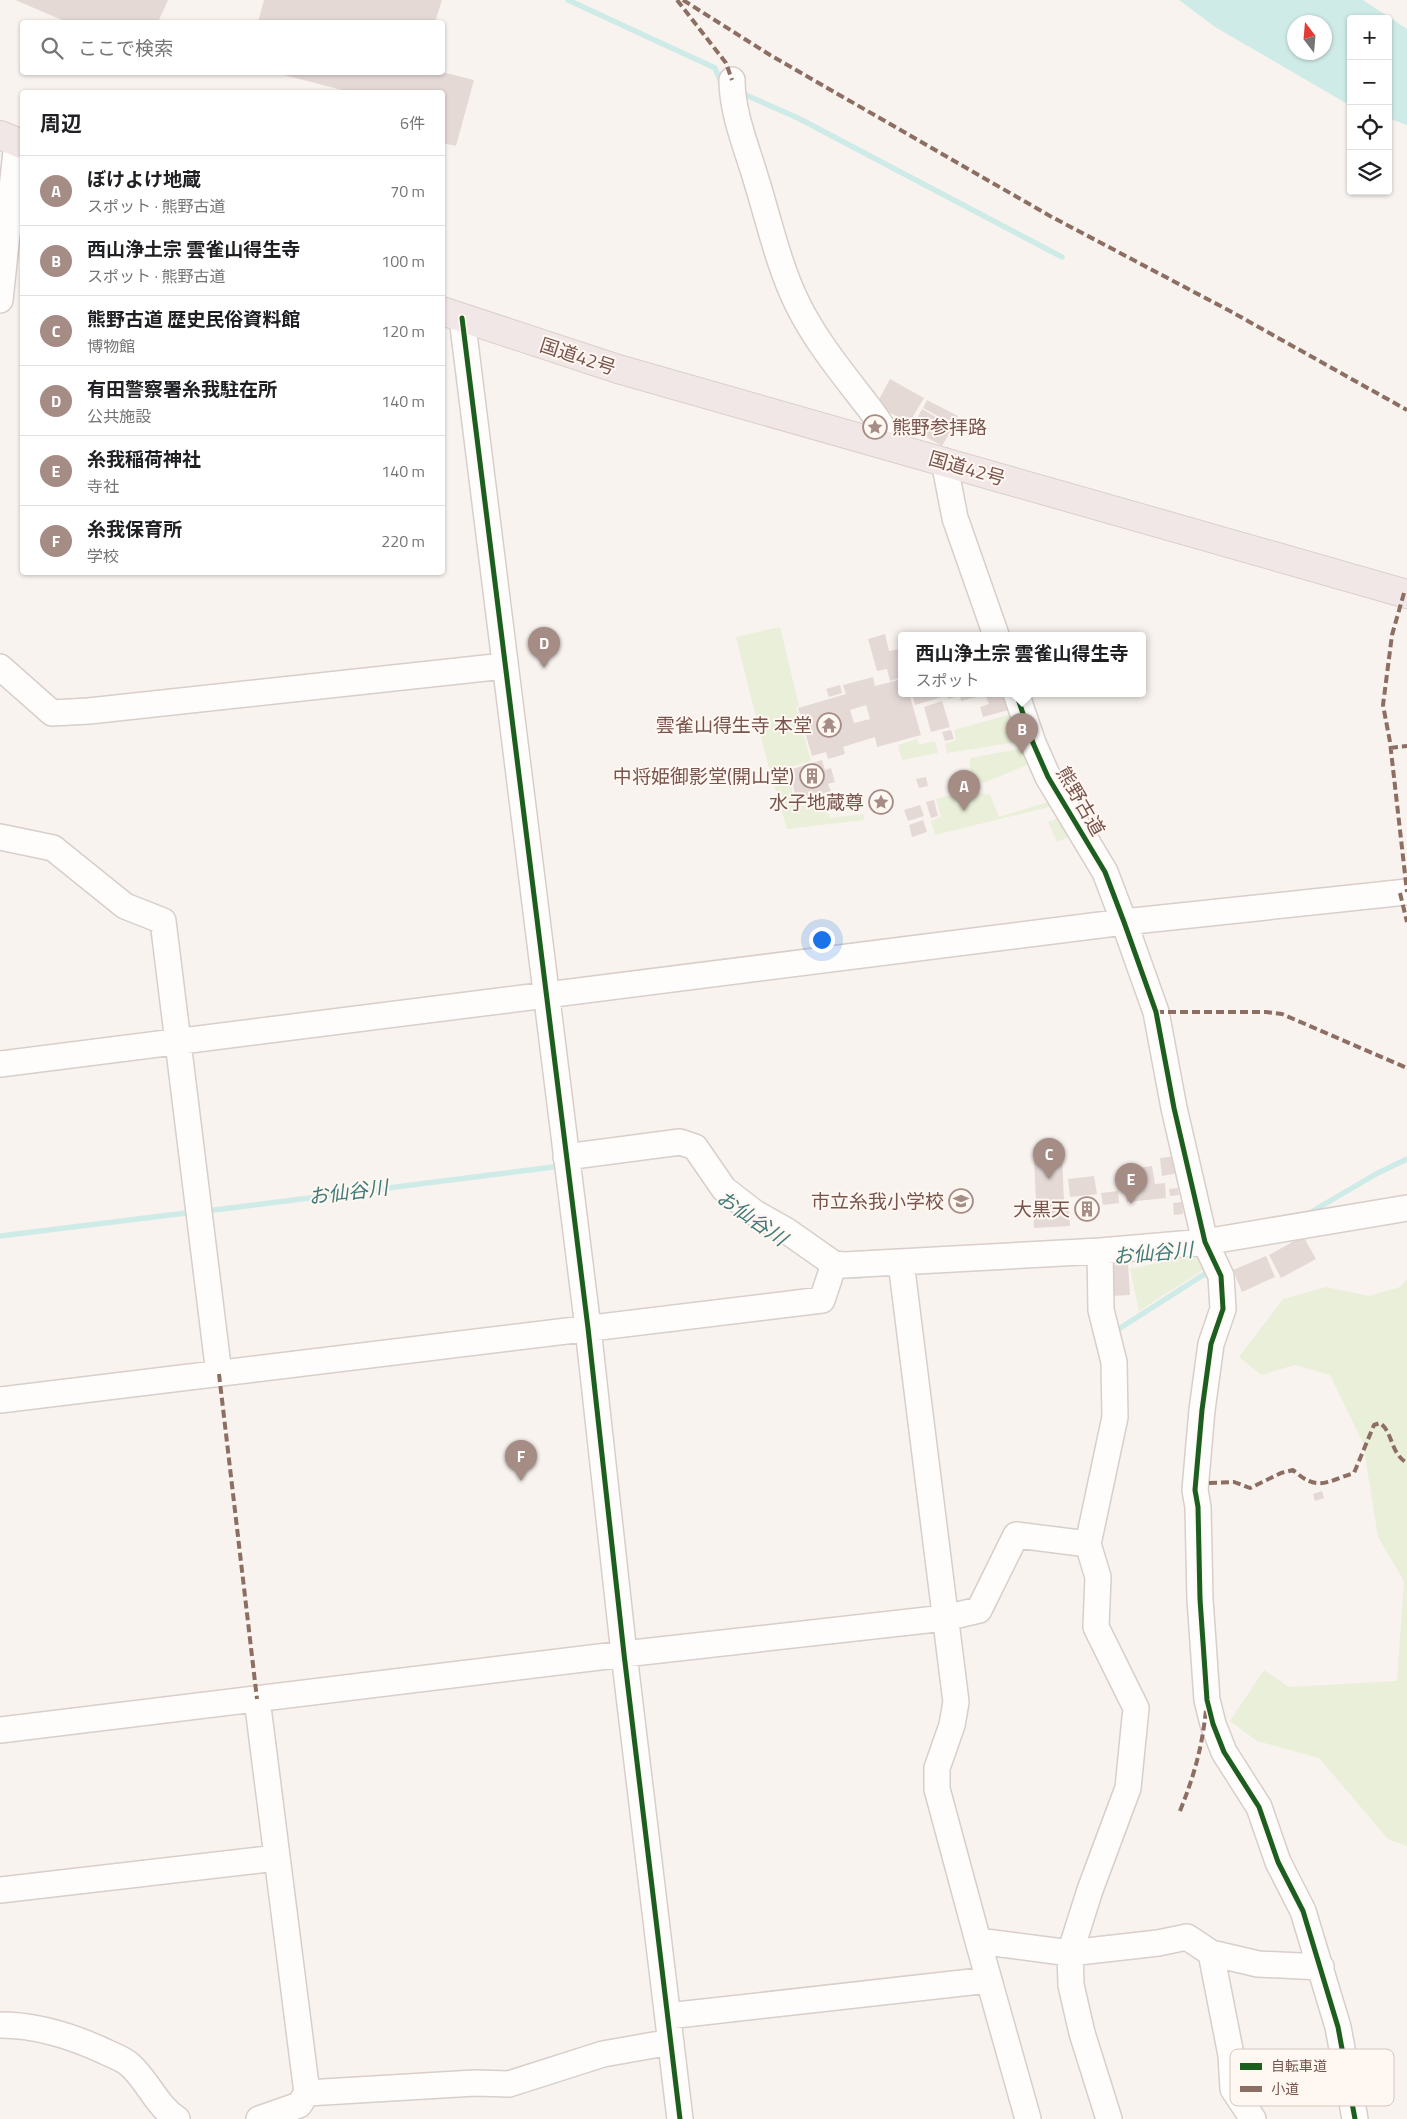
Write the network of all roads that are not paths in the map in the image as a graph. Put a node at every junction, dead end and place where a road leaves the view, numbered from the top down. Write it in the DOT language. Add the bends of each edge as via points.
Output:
graph roads {
  1 [pos="732,80"];
  2 [pos="13,140"];
  3 [pos="0,300"];
  4 [pos="452,314"];
  5 [pos="896,447"];
  6 [pos="944,461"];
  7 [pos="1407,594"];
  8 [pos="995,632"];
  9 [pos="504,666"];
  10 [pos="0,667"];
  11 [pos="1017,697"];
  12 [pos="0,837"];
  13 [pos="1407,892"];
  14 [pos="1124,922"];
  15 [pos="545,996"];
  16 [pos="178,1042"];
  17 [pos="0,1064"];
  18 [pos="566,1157"];
  19 [pos="1407,1208"];
  20 [pos="1205,1242"];
  21 [pos="1100,1251"];
  22 [pos="901,1262"];
  23 [pos="834,1264"];
  24 [pos="588,1328"];
  25 [pos="219,1374"];
  26 [pos="0,1400"];
  27 [pos="1088,1544"];
  28 [pos="945,1618"];
  29 [pos="624,1654"];
  30 [pos="257,1699"];
  31 [pos="0,1730"];
  32 [pos="276,1858"];
  33 [pos="0,1890"];
  34 [pos="978,1941"];
  35 [pos="1212,1952"];
  36 [pos="1070,1953"];
  37 [pos="1321,1967"];
  38 [pos="989,1980"];
  39 [pos="668,2016"];
  40 [pos="0,2025"];
  41 [pos="671,2042"];
  42 [pos="1342,2049"];
  43 [pos="1230,2055"];
  44 [pos="307,2093"];
  45 [pos="1244,2106"];
  46 [pos="1353,2106"];
  47 [pos="177,2119"];
  48 [pos="259,2119"];
  49 [pos="680,2119"];
  50 [pos="1028,2119"];
  51 [pos="1109,2119"];
  52 [pos="1253,2119"];
  53 [pos="1355,2119"];
  1 -- 5 [label="street" via="739,120 781,268 797,304 830,358"];
  2 -- 3 [label="street"];
  4 -- 5 [label="highway, 国道42号" via="618,369"];
  4 -- 9 [label="street"];
  5 -- 6 [label="highway, 国道42号"];
  6 -- 7 [label="highway, 国道42号"];
  6 -- 8 [label="street" via="955,518"];
  9 -- 10 [label="street" via="52,714"];
  9 -- 15 [label="street"];
  11 -- 14 [label="street, 熊野古道" via="1048,777 1105,872"];
  12 -- 16 [label="street" via="53,848 125,906 163,921"];
  13 -- 14 [label="street"];
  14 -- 15 [label="street"];
  14 -- 20 [label="street, 熊野古道" via="1156,1012"];
  15 -- 16 [label="street"];
  15 -- 18 [label="street"];
  16 -- 17 [label="street"];
  16 -- 25 [label="street"];
  18 -- 23 [label="street" via="680,1142 695,1147 724,1189"];
  18 -- 24 [label="street"];
  19 -- 20 [label="street"];
  20 -- 21 [label="street"];
  20 -- 37 [label="street, 熊野古道" via="1221,1276 1223,1310 1211,1344 1194,1490 1198,1507 1207,1700 1212,1724 1224,1752 1259,1807 1278,1862 1303,1911"];
  21 -- 22 [label="street"];
  21 -- 27 [label="street" via="1101,1310 1114,1362 1115,1417"];
  22 -- 23 [label="street"];
  22 -- 28 [label="street"];
  23 -- 24 [label="street" via="822,1300"];
  24 -- 25 [label="street"];
  24 -- 29 [label="street"];
  25 -- 26 [label="street"];
  27 -- 28 [label="street" via="1016,1535 978,1610"];
  27 -- 36 [label="street" via="1098,1577 1096,1627 1136,1708 1128,1788"];
  28 -- 29 [label="street"];
  28 -- 34 [label="street" via="956,1702 952,1725 937,1768 937,1789"];
  29 -- 30 [label="street"];
  29 -- 39 [label="street"];
  30 -- 31 [label="street"];
  30 -- 32 [label="street"];
  32 -- 33 [label="street"];
  32 -- 44 [label="street"];
  34 -- 36 [label="street"];
  34 -- 38 [label="street"];
  35 -- 36 [label="street" via="1187,1937"];
  35 -- 37 [label="street" via="1258,1964"];
  35 -- 43 [label="street"];
  36 -- 51 [label="street" via="1073,1995"];
  37 -- 42 [label="street, 熊野古道"];
  38 -- 39 [label="street"];
  38 -- 50 [label="street"];
  39 -- 41 [label="street"];
  40 -- 47 [label="street" via="24,2025 52,2031 128,2063 165,2112"];
  41 -- 44 [label="street" via="603,2054 509,2084"];
  41 -- 49 [label="street"];
  44 -- 48 [label="street" via="299,2106"];
  45 -- 52 [label="street"];
  46 -- 53 [label="street, 熊野古道"];
}
